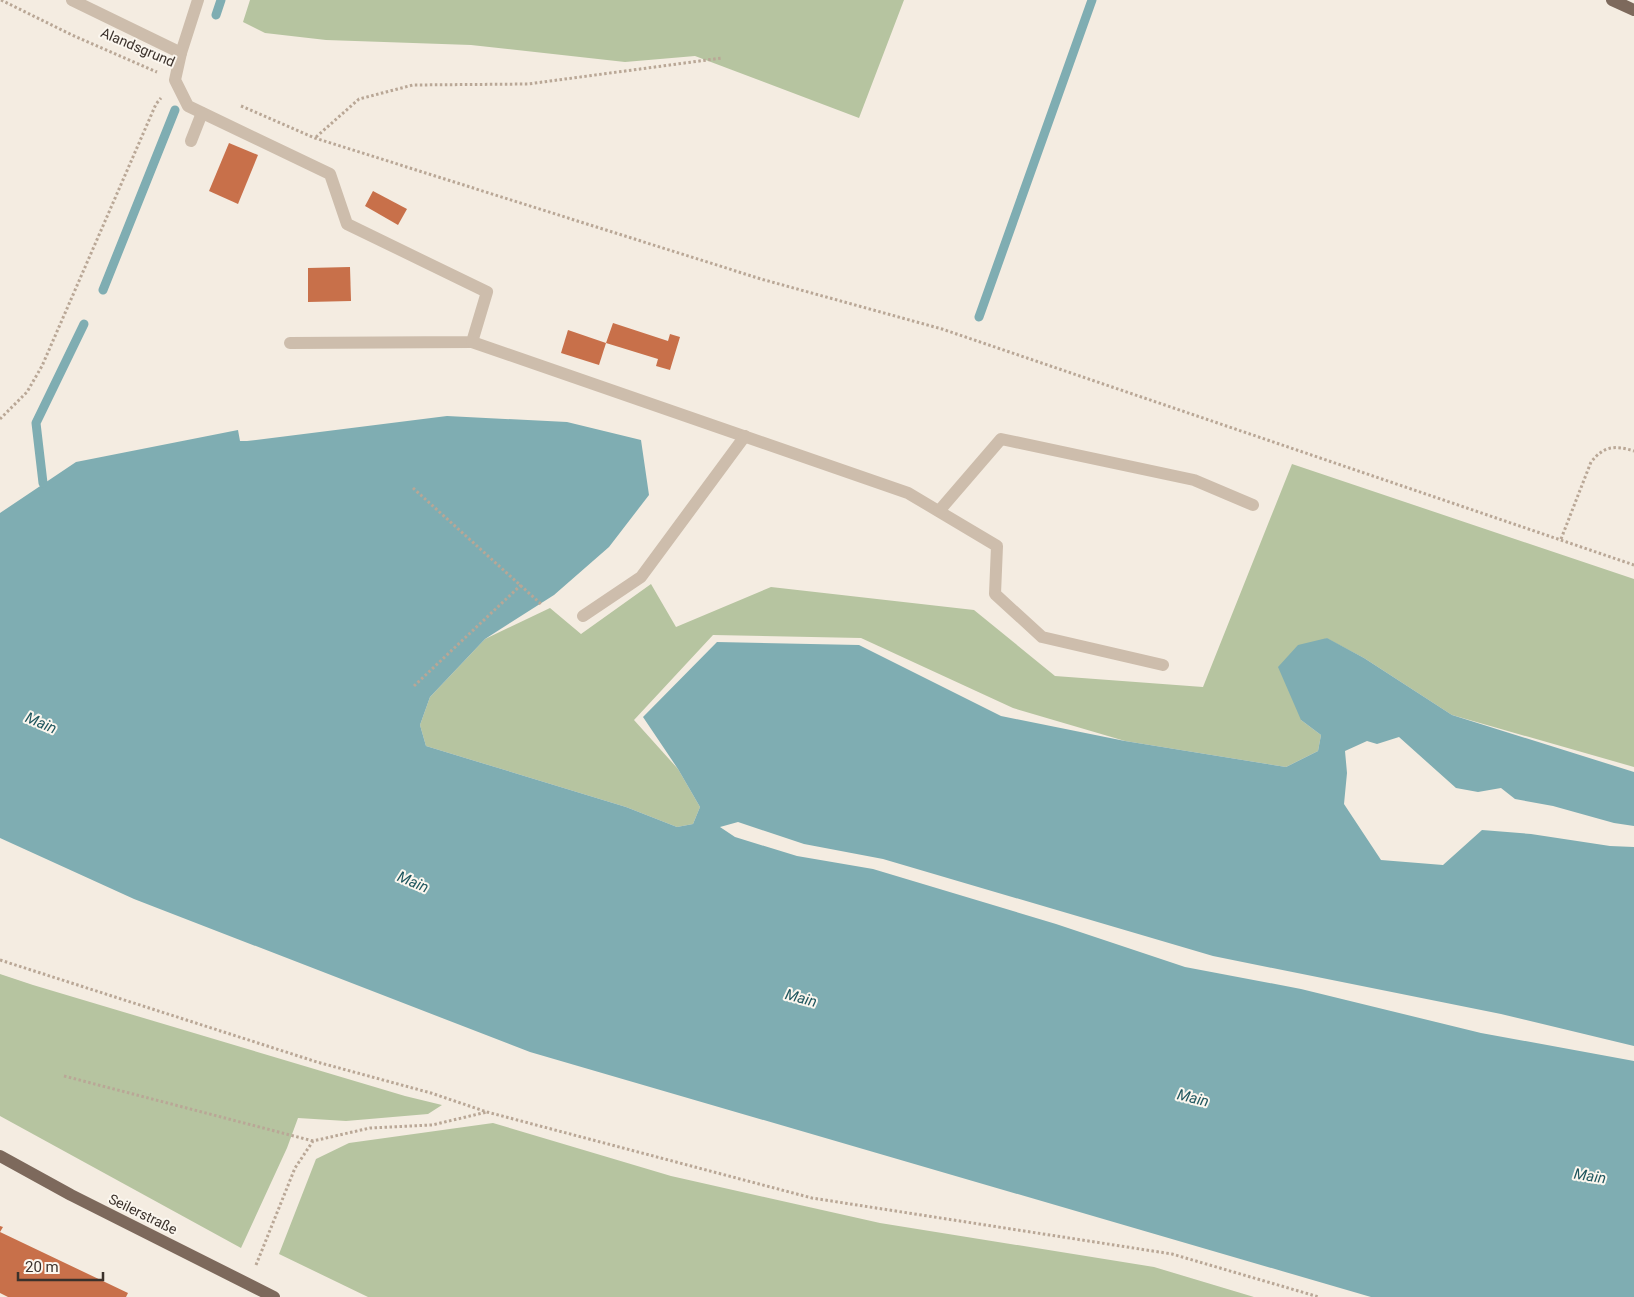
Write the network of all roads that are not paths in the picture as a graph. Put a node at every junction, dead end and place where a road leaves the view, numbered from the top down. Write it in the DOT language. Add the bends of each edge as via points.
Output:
graph roads {
  1 [pos="72,0"];
  2 [pos="198,0"];
  3 [pos="1612,0"];
  4 [pos="1634,10"];
  5 [pos="181,53"];
  6 [pos="202,113"];
  7 [pos="191,141"];
  8 [pos="472,342"];
  9 [pos="290,343"];
  10 [pos="745,436"];
  11 [pos="1253,505"];
  12 [pos="939,511"];
  13 [pos="583,616"];
  14 [pos="1162,665"];
  15 [pos="0,1156"];
  16 [pos="274,1297"];
  1 -- 5 [label="street"];
  2 -- 5 [label="street"];
  3 -- 4 [label="main road"];
  5 -- 6 [label="street, Alandsgrund" via="175,80 188,106"];
  6 -- 7 [label="street"];
  6 -- 8 [label="street, Alandsgrund" via="330,174 347,224 487,292"];
  8 -- 9 [label="street"];
  8 -- 10 [label="street"];
  10 -- 12 [label="street" via="908,492"];
  10 -- 13 [label="street" via="641,577"];
  11 -- 12 [label="street" via="1194,480 1001,439"];
  12 -- 14 [label="street" via="997,546 995,594 1042,637"];
  15 -- 16 [label="main road, Seilerstraße"];
}
